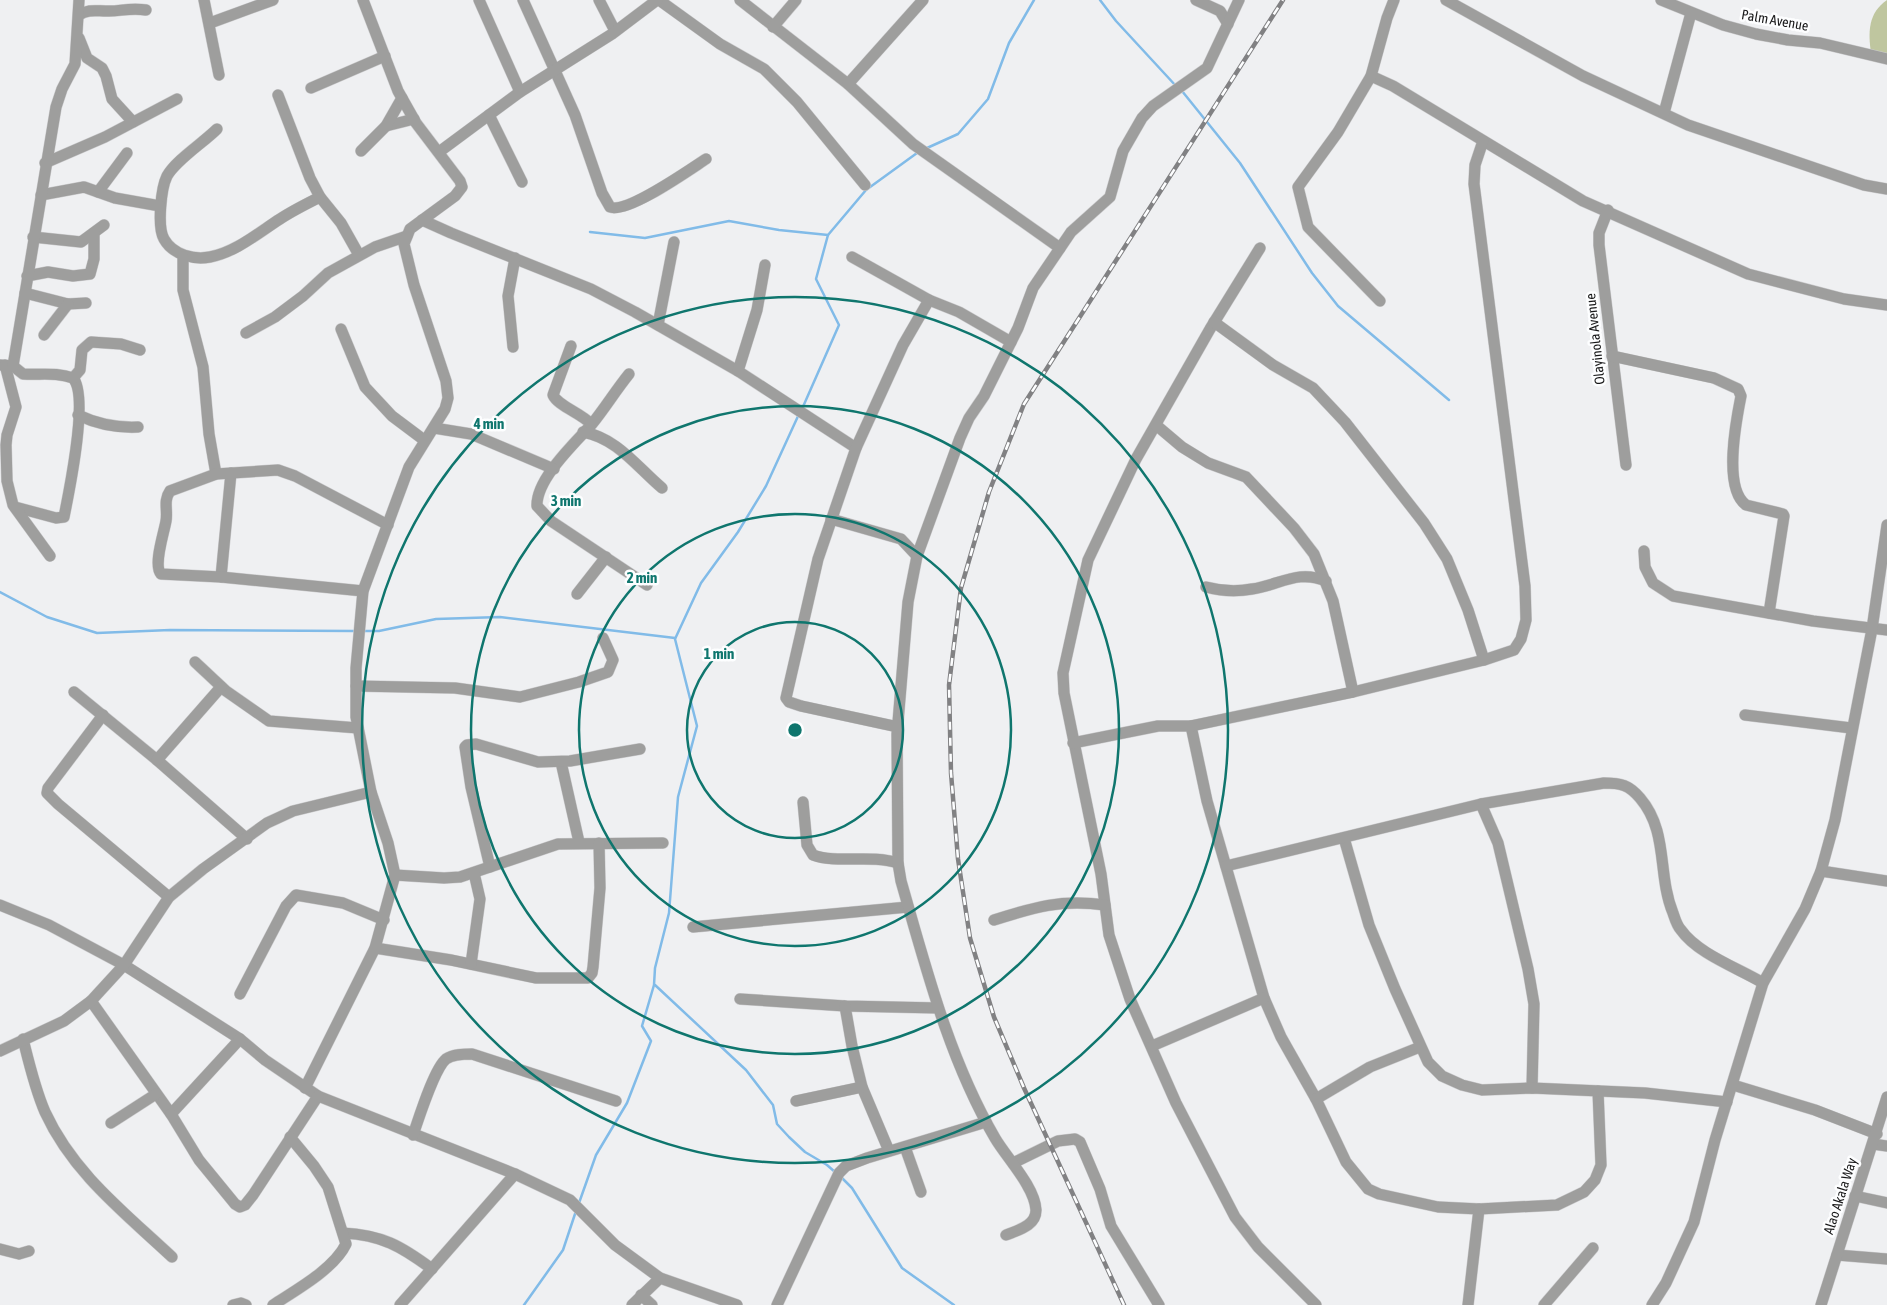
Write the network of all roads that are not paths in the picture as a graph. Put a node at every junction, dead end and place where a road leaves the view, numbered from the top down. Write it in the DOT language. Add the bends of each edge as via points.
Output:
graph roads {
  1 [pos="79,0"];
  2 [pos="204,0"];
  3 [pos="273,0"];
  4 [pos="363,0"];
  5 [pos="479,0"];
  6 [pos="523,0"];
  7 [pos="599,0"];
  8 [pos="658,0"];
  9 [pos="740,0"];
  10 [pos="796,0"];
  11 [pos="923,0"];
  12 [pos="1196,0"];
  13 [pos="1239,0"];
  14 [pos="1394,0"];
  15 [pos="1446,0"];
  16 [pos="1661,0"];
  17 [pos="146,10"];
  18 [pos="1692,14"];
  19 [pos="79,15"];
  20 [pos="210,23"];
  21 [pos="1228,24"];
  22 [pos="773,27"];
  23 [pos="615,31"];
  24 [pos="76,34"];
  25 [pos="385,56"];
  26 [pos="1887,59"];
  27 [pos="554,69"];
  28 [pos="219,75"];
  29 [pos="1371,76"];
  30 [pos="848,84"];
  31 [pos="311,88"];
  32 [pos="520,92"];
  33 [pos="278,95"];
  34 [pos="402,98"];
  35 [pos="177,99"];
  36 [pos="1664,113"];
  37 [pos="489,115"];
  38 [pos="414,119"];
  39 [pos="133,122"];
  40 [pos="386,126"];
  41 [pos="216,129"];
  42 [pos="1483,141"];
  43 [pos="360,151"];
  44 [pos="439,152"];
  45 [pos="127,153"];
  46 [pos="706,159"];
  47 [pos="45,163"];
  48 [pos="522,182"];
  49 [pos="865,185"];
  50 [pos="1887,188"];
  51 [pos="98,192"];
  52 [pos="41,195"];
  53 [pos="320,197"];
  54 [pos="160,206"];
  55 [pos="1608,210"];
  56 [pos="422,220"];
  57 [pos="104,225"];
  58 [pos="94,233"];
  59 [pos="407,236"];
  60 [pos="33,237"];
  61 [pos="674,242"];
  62 [pos="1060,248"];
  63 [pos="1260,248"];
  64 [pos="359,255"];
  65 [pos="184,257"];
  66 [pos="515,258"];
  67 [pos="852,258"];
  68 [pos="765,265"];
  69 [pos="27,276"];
  70 [pos="25,293"];
  71 [pos="929,300"];
  72 [pos="1380,301"];
  73 [pos="86,303"];
  74 [pos="68,304"];
  75 [pos="1887,305"];
  76 [pos="1214,322"];
  77 [pos="658,325"];
  78 [pos="340,329"];
  79 [pos="246,332"];
  80 [pos="44,335"];
  81 [pos="1011,342"];
  82 [pos="571,346"];
  83 [pos="513,347"];
  84 [pos="140,350"];
  85 [pos="1612,356"];
  86 [pos="6,365"];
  87 [pos="738,371"];
  88 [pos="629,374"];
  89 [pos="74,378"];
  90 [pos="78,415"];
  91 [pos="1156,425"];
  92 [pos="138,427"];
  93 [pos="434,428"];
  94 [pos="587,428"];
  95 [pos="424,440"];
  96 [pos="856,448"];
  97 [pos="1626,465"];
  98 [pos="554,469"];
  99 [pos="231,473"];
  100 [pos="216,474"];
  101 [pos="662,488"];
  102 [pos="5,498"];
  103 [pos="15,507"];
  104 [pos="832,518"];
  105 [pos="388,525"];
  106 [pos="1887,525"];
  107 [pos="1644,551"];
  108 [pos="50,556"];
  109 [pos="606,556"];
  110 [pos="917,556"];
  111 [pos="221,577"];
  112 [pos="1326,581"];
  113 [pos="648,585"];
  114 [pos="1206,587"];
  115 [pos="363,591"];
  116 [pos="577,594"];
  117 [pos="1769,613"];
  118 [pos="1872,629"];
  119 [pos="1887,630"];
  120 [pos="603,638"];
  121 [pos="1484,660"];
  122 [pos="195,662"];
  123 [pos="356,686"];
  124 [pos="221,687"];
  125 [pos="74,692"];
  126 [pos="1353,692"];
  127 [pos="103,715"];
  128 [pos="1745,715"];
  129 [pos="1191,726"];
  130 [pos="898,727"];
  131 [pos="358,728"];
  132 [pos="1851,728"];
  133 [pos="1073,743"];
  134 [pos="640,749"];
  135 [pos="158,760"];
  136 [pos="561,762"];
  137 [pos="370,792"];
  138 [pos="803,802"];
  139 [pos="1481,804"];
  140 [pos="1344,838"];
  141 [pos="247,839"];
  142 [pos="579,842"];
  143 [pos="599,843"];
  144 [pos="663,843"];
  145 [pos="898,863"];
  146 [pos="1226,866"];
  147 [pos="490,867"];
  148 [pos="1821,871"];
  149 [pos="474,873"];
  150 [pos="395,875"];
  151 [pos="1887,881"];
  152 [pos="169,897"];
  153 [pos="0,905"];
  154 [pos="1105,905"];
  155 [pos="908,907"];
  156 [pos="384,920"];
  157 [pos="994,920"];
  158 [pos="692,927"];
  159 [pos="375,948"];
  160 [pos="471,964"];
  161 [pos="124,966"];
  162 [pos="1763,983"];
  163 [pos="240,994"];
  164 [pos="1264,998"];
  165 [pos="740,999"];
  166 [pos="92,1001"];
  167 [pos="845,1006"];
  168 [pos="938,1008"];
  169 [pos="23,1039"];
  170 [pos="240,1039"];
  171 [pos="1152,1046"];
  172 [pos="1420,1047"];
  173 [pos="0,1051"];
  174 [pos="1733,1085"];
  175 [pos="862,1087"];
  176 [pos="305,1088"];
  177 [pos="1532,1088"];
  178 [pos="1598,1091"];
  179 [pos="156,1094"];
  180 [pos="318,1096"];
  181 [pos="1887,1097"];
  182 [pos="1316,1099"];
  183 [pos="616,1101"];
  184 [pos="796,1101"];
  185 [pos="1727,1102"];
  186 [pos="171,1114"];
  187 [pos="986,1122"];
  188 [pos="111,1123"];
  189 [pos="413,1134"];
  190 [pos="290,1138"];
  191 [pos="1875,1139"];
  192 [pos="1887,1146"];
  193 [pos="905,1147"];
  194 [pos="889,1152"];
  195 [pos="1013,1163"];
  196 [pos="515,1174"];
  197 [pos="921,1192"];
  198 [pos="1855,1196"];
  199 [pos="1887,1203"];
  200 [pos="1479,1210"];
  201 [pos="343,1233"];
  202 [pos="1006,1235"];
  203 [pos="1593,1248"];
  204 [pos="0,1249"];
  205 [pos="29,1251"];
  206 [pos="1837,1255"];
  207 [pos="172,1257"];
  208 [pos="1887,1259"];
  209 [pos="432,1269"];
  210 [pos="660,1278"];
  211 [pos="641,1295"];
  212 [pos="233,1305"];
  213 [pos="246,1305"];
  214 [pos="273,1305"];
  215 [pos="400,1305"];
  216 [pos="632,1305"];
  217 [pos="652,1305"];
  218 [pos="737,1305"];
  219 [pos="777,1305"];
  220 [pos="1159,1305"];
  221 [pos="1316,1305"];
  222 [pos="1468,1305"];
  223 [pos="1544,1305"];
  224 [pos="1652,1305"];
  225 [pos="1821,1305"];
  1 -- 19 [label="street"];
  2 -- 20 [label="street"];
  3 -- 20 [label="street"];
  4 -- 25 [label="street"];
  5 -- 32 [label="street"];
  6 -- 27 [label="street"];
  7 -- 23 [label="street"];
  8 -- 23 [label="street"];
  8 -- 49 [label="street" via="720,44 764,69 797,102"];
  9 -- 22 [label="street"];
  10 -- 22 [label="street"];
  11 -- 30 [label="street"];
  12 -- 21 [label="street" via="1220,11"];
  13 -- 21 [label="street"];
  14 -- 29 [label="street"];
  15 -- 36 [label="street" via="1583,76"];
  16 -- 18 [label="street, Palm Avenue"];
  17 -- 19 [label="street" via="91,10"];
  18 -- 26 [label="street, Palm Avenue" via="1756,34 1820,43"];
  18 -- 36 [label="street"];
  19 -- 24 [label="street"];
  20 -- 28 [label="street"];
  21 -- 62 [label="street" via="1207,68 1142,118 1123,151 1110,197 1071,232"];
  22 -- 30 [label="street"];
  23 -- 27 [label="street"];
  24 -- 39 [label="street" via="87,58 102,68 112,99"];
  24 -- 47 [label="street" via="75,64 56,107"];
  25 -- 31 [label="street"];
  25 -- 34 [label="street"];
  27 -- 32 [label="street"];
  27 -- 46 [label="street" via="610,207 615,209 632,204"];
  29 -- 42 [label="street" via="1394,86"];
  29 -- 72 [label="street" via="1338,132 1298,187 1308,227"];
  30 -- 62 [label="street" via="914,144"];
  32 -- 37 [label="street"];
  33 -- 53 [label="street"];
  34 -- 38 [label="street"];
  34 -- 40 [label="street"];
  35 -- 39 [label="street"];
  36 -- 50 [label="street" via="1688,125 1782,158 1864,185"];
  37 -- 44 [label="street"];
  37 -- 48 [label="street"];
  38 -- 40 [label="street"];
  38 -- 44 [label="street"];
  39 -- 47 [label="street"];
  40 -- 43 [label="street"];
  41 -- 54 [label="street" via="170,172"];
  42 -- 55 [label="street" via="1576,197"];
  42 -- 121 [label="street" via="1475,165 1474,184 1524,576 1526,620 1514,650"];
  44 -- 56 [label="street" via="462,187"];
  45 -- 51 [label="street"];
  47 -- 52 [label="street"];
  51 -- 52 [label="street" via="78,187"];
  51 -- 54 [label="street"];
  52 -- 60 [label="street"];
  53 -- 64 [label="street" via="341,223"];
  53 -- 65 [label="street" via="220,254 207,258"];
  54 -- 65 [label="street" via="163,238"];
  55 -- 75 [label="street" via="1748,274 1844,299"];
  55 -- 85 [label="street, Olayinola Avenue" via="1599,232 1599,245"];
  56 -- 59 [label="street" via="410,229"];
  56 -- 66 [label="street"];
  57 -- 58 [label="street"];
  58 -- 60 [label="street" via="81,242"];
  58 -- 69 [label="street" via="94,259 90,274 73,276 48,272"];
  59 -- 64 [label="street"];
  59 -- 93 [label="street" via="404,244 406,260 448,392 445,409"];
  60 -- 69 [label="street"];
  61 -- 77 [label="street"];
  62 -- 81 [label="street" via="1030,294"];
  63 -- 76 [label="street"];
  64 -- 79 [label="street" via="320,278 275,318"];
  65 -- 100 [label="street" via="183,290 203,367"];
  66 -- 77 [label="street" via="591,289"];
  66 -- 83 [label="street" via="508,296"];
  67 -- 71 [label="street"];
  68 -- 87 [label="street" via="757,310"];
  69 -- 70 [label="street"];
  70 -- 74 [label="street"];
  70 -- 86 [label="street"];
  71 -- 81 [label="street" via="959,312"];
  71 -- 96 [label="street" via="904,344"];
  73 -- 74 [label="street"];
  74 -- 80 [label="street"];
  76 -- 91 [label="street"];
  76 -- 121 [label="street" via="1273,365 1313,388 1345,422 1424,522 1447,558"];
  77 -- 87 [label="street"];
  78 -- 95 [label="street" via="365,387 392,416"];
  81 -- 110 [label="street" via="960,438"];
  82 -- 94 [label="street" via="553,395 577,412"];
  84 -- 89 [label="street" via="121,344 91,342 82,350 80,370"];
  85 -- 97 [label="street, Olayinola Avenue"];
  85 -- 117 [label="street" via="1714,378 1738,389 1741,396 1733,460 1740,499 1746,505 1783,514 1784,519"];
  86 -- 89 [label="street" via="23,374 58,373"];
  86 -- 102 [label="street" via="16,407 7,435"];
  87 -- 96 [label="street"];
  88 -- 94 [label="street"];
  89 -- 90 [label="street" via="78,388"];
  90 -- 92 [label="street" via="122,428"];
  90 -- 103 [label="street" via="64,517 56,518"];
  91 -- 112 [label="street" via="1208,463 1246,477 1314,554"];
  91 -- 133 [label="street" via="1136,459 1088,560 1063,673"];
  93 -- 95 [label="street"];
  93 -- 98 [label="street" via="471,434"];
  94 -- 98 [label="street"];
  94 -- 101 [label="street" via="613,443"];
  95 -- 105 [label="street" via="409,466"];
  96 -- 104 [label="street"];
  98 -- 109 [label="street" via="540,491 537,506 551,521"];
  99 -- 100 [label="street"];
  99 -- 105 [label="street" via="278,470"];
  99 -- 111 [label="street"];
  100 -- 111 [label="street" via="167,495 158,571 170,576"];
  102 -- 103 [label="street"];
  103 -- 108 [label="street"];
  104 -- 110 [label="street" via="901,539"];
  104 -- 130 [label="street" via="818,559 786,698 801,706"];
  105 -- 115 [label="street"];
  106 -- 118 [label="street"];
  107 -- 117 [label="street" via="1645,567 1653,582 1673,596"];
  109 -- 113 [label="street"];
  109 -- 116 [label="street"];
  110 -- 130 [label="street" via="908,602"];
  111 -- 115 [label="street"];
  112 -- 114 [label="street" via="1309,575 1243,590"];
  112 -- 126 [label="street"];
  115 -- 123 [label="street"];
  117 -- 118 [label="street"];
  118 -- 119 [label="street"];
  118 -- 132 [label="street"];
  120 -- 123 [label="street" via="613,660 608,672 526,696 455,688"];
  121 -- 126 [label="street"];
  122 -- 124 [label="street"];
  123 -- 131 [label="street"];
  124 -- 131 [label="street" via="269,722"];
  124 -- 135 [label="street"];
  125 -- 127 [label="street"];
  126 -- 129 [label="street"];
  127 -- 135 [label="street"];
  127 -- 152 [label="street" via="47,793"];
  128 -- 132 [label="street"];
  129 -- 133 [label="street" via="1158,726"];
  129 -- 146 [label="street" via="1207,801"];
  130 -- 145 [label="street"];
  131 -- 137 [label="street"];
  132 -- 148 [label="street" via="1835,820"];
  133 -- 154 [label="street"];
  134 -- 136 [label="street"];
  135 -- 141 [label="street"];
  136 -- 142 [label="street"];
  136 -- 147 [label="street" via="538,762 476,744 467,745 471,787"];
  137 -- 141 [label="street" via="293,811 278,817"];
  137 -- 150 [label="street" via="388,843"];
  138 -- 145 [label="street" via="807,846 812,855 876,858"];
  139 -- 140 [label="street"];
  139 -- 162 [label="street" via="1604,782 1632,788 1649,809 1658,828 1665,886 1680,930 1697,947"];
  139 -- 177 [label="street" via="1498,843 1528,969 1534,1004"];
  140 -- 146 [label="street"];
  140 -- 172 [label="street" via="1369,925"];
  141 -- 152 [label="street"];
  142 -- 143 [label="street"];
  142 -- 147 [label="street" via="558,844"];
  143 -- 144 [label="street"];
  143 -- 160 [label="street" via="600,888 593,967 588,978 536,978"];
  145 -- 155 [label="street"];
  146 -- 164 [label="street"];
  147 -- 149 [label="street"];
  148 -- 151 [label="street"];
  148 -- 162 [label="street"];
  149 -- 150 [label="street" via="444,878"];
  149 -- 160 [label="street" via="480,899"];
  150 -- 156 [label="street"];
  152 -- 161 [label="street"];
  153 -- 161 [label="street" via="49,926"];
  154 -- 157 [label="street" via="1077,901 1054,904"];
  154 -- 171 [label="street" via="1118,968"];
  155 -- 158 [label="street"];
  155 -- 168 [label="street"];
  156 -- 159 [label="street"];
  156 -- 163 [label="street" via="343,903 296,896 286,906"];
  159 -- 160 [label="street"];
  159 -- 176 [label="street"];
  161 -- 166 [label="street"];
  161 -- 170 [label="street"];
  162 -- 174 [label="street"];
  164 -- 171 [label="street"];
  164 -- 182 [label="street" via="1281,1037"];
  165 -- 167 [label="street"];
  166 -- 169 [label="street" via="64,1020"];
  166 -- 179 [label="street"];
  167 -- 168 [label="street"];
  167 -- 175 [label="street"];
  168 -- 187 [label="street"];
  169 -- 173 [label="street"];
  169 -- 207 [label="street" via="45,1111 67,1150 114,1205"];
  170 -- 176 [label="street"];
  170 -- 186 [label="street"];
  171 -- 221 [label="street" via="1176,1103 1235,1217 1258,1247"];
  172 -- 177 [label="street" via="1428,1062 1442,1076 1462,1085 1482,1090"];
  172 -- 182 [label="street" via="1370,1067"];
  174 -- 185 [label="street"];
  174 -- 191 [label="street" via="1815,1110"];
  175 -- 184 [label="street"];
  175 -- 194 [label="street"];
  176 -- 180 [label="street"];
  177 -- 178 [label="street"];
  178 -- 185 [label="street"];
  178 -- 200 [label="street" via="1601,1165 1595,1180 1584,1192 1557,1205"];
  179 -- 186 [label="street"];
  179 -- 188 [label="street"];
  180 -- 189 [label="street"];
  180 -- 190 [label="street"];
  181 -- 191 [label="street, Alao Akala Way"];
  182 -- 200 [label="street" via="1346,1162 1368,1189 1438,1208"];
  183 -- 189 [label="street" via="472,1054 458,1054 446,1059 438,1068"];
  185 -- 224 [label="street" via="1694,1222 1670,1276"];
  186 -- 190 [label="street" via="199,1160 240,1207 246,1205"];
  187 -- 193 [label="street"];
  187 -- 195 [label="street"];
  189 -- 196 [label="street"];
  190 -- 201 [label="street" via="328,1187"];
  191 -- 192 [label="street"];
  191 -- 198 [label="street, Alao Akala Way"];
  193 -- 194 [label="street"];
  193 -- 197 [label="street"];
  194 -- 219 [label="street" via="846,1166 836,1177"];
  195 -- 202 [label="street" via="1036,1210 1031,1223 1025,1228"];
  195 -- 220 [label="street" via="1058,1141 1075,1139 1080,1142 1111,1226"];
  196 -- 209 [label="street"];
  196 -- 210 [label="street" via="570,1200 615,1245"];
  198 -- 199 [label="street"];
  198 -- 206 [label="street, Alao Akala Way"];
  200 -- 222 [label="street"];
  201 -- 209 [label="street" via="368,1234 388,1240"];
  201 -- 214 [label="street" via="346,1244 339,1256"];
  203 -- 223 [label="street"];
  204 -- 205 [label="street" via="19,1254"];
  206 -- 208 [label="street"];
  206 -- 225 [label="street, Alao Akala Way"];
  209 -- 215 [label="street"];
  210 -- 211 [label="street"];
  210 -- 218 [label="street"];
  211 -- 216 [label="street"];
  211 -- 217 [label="street"];
  212 -- 213 [label="street"];
}
